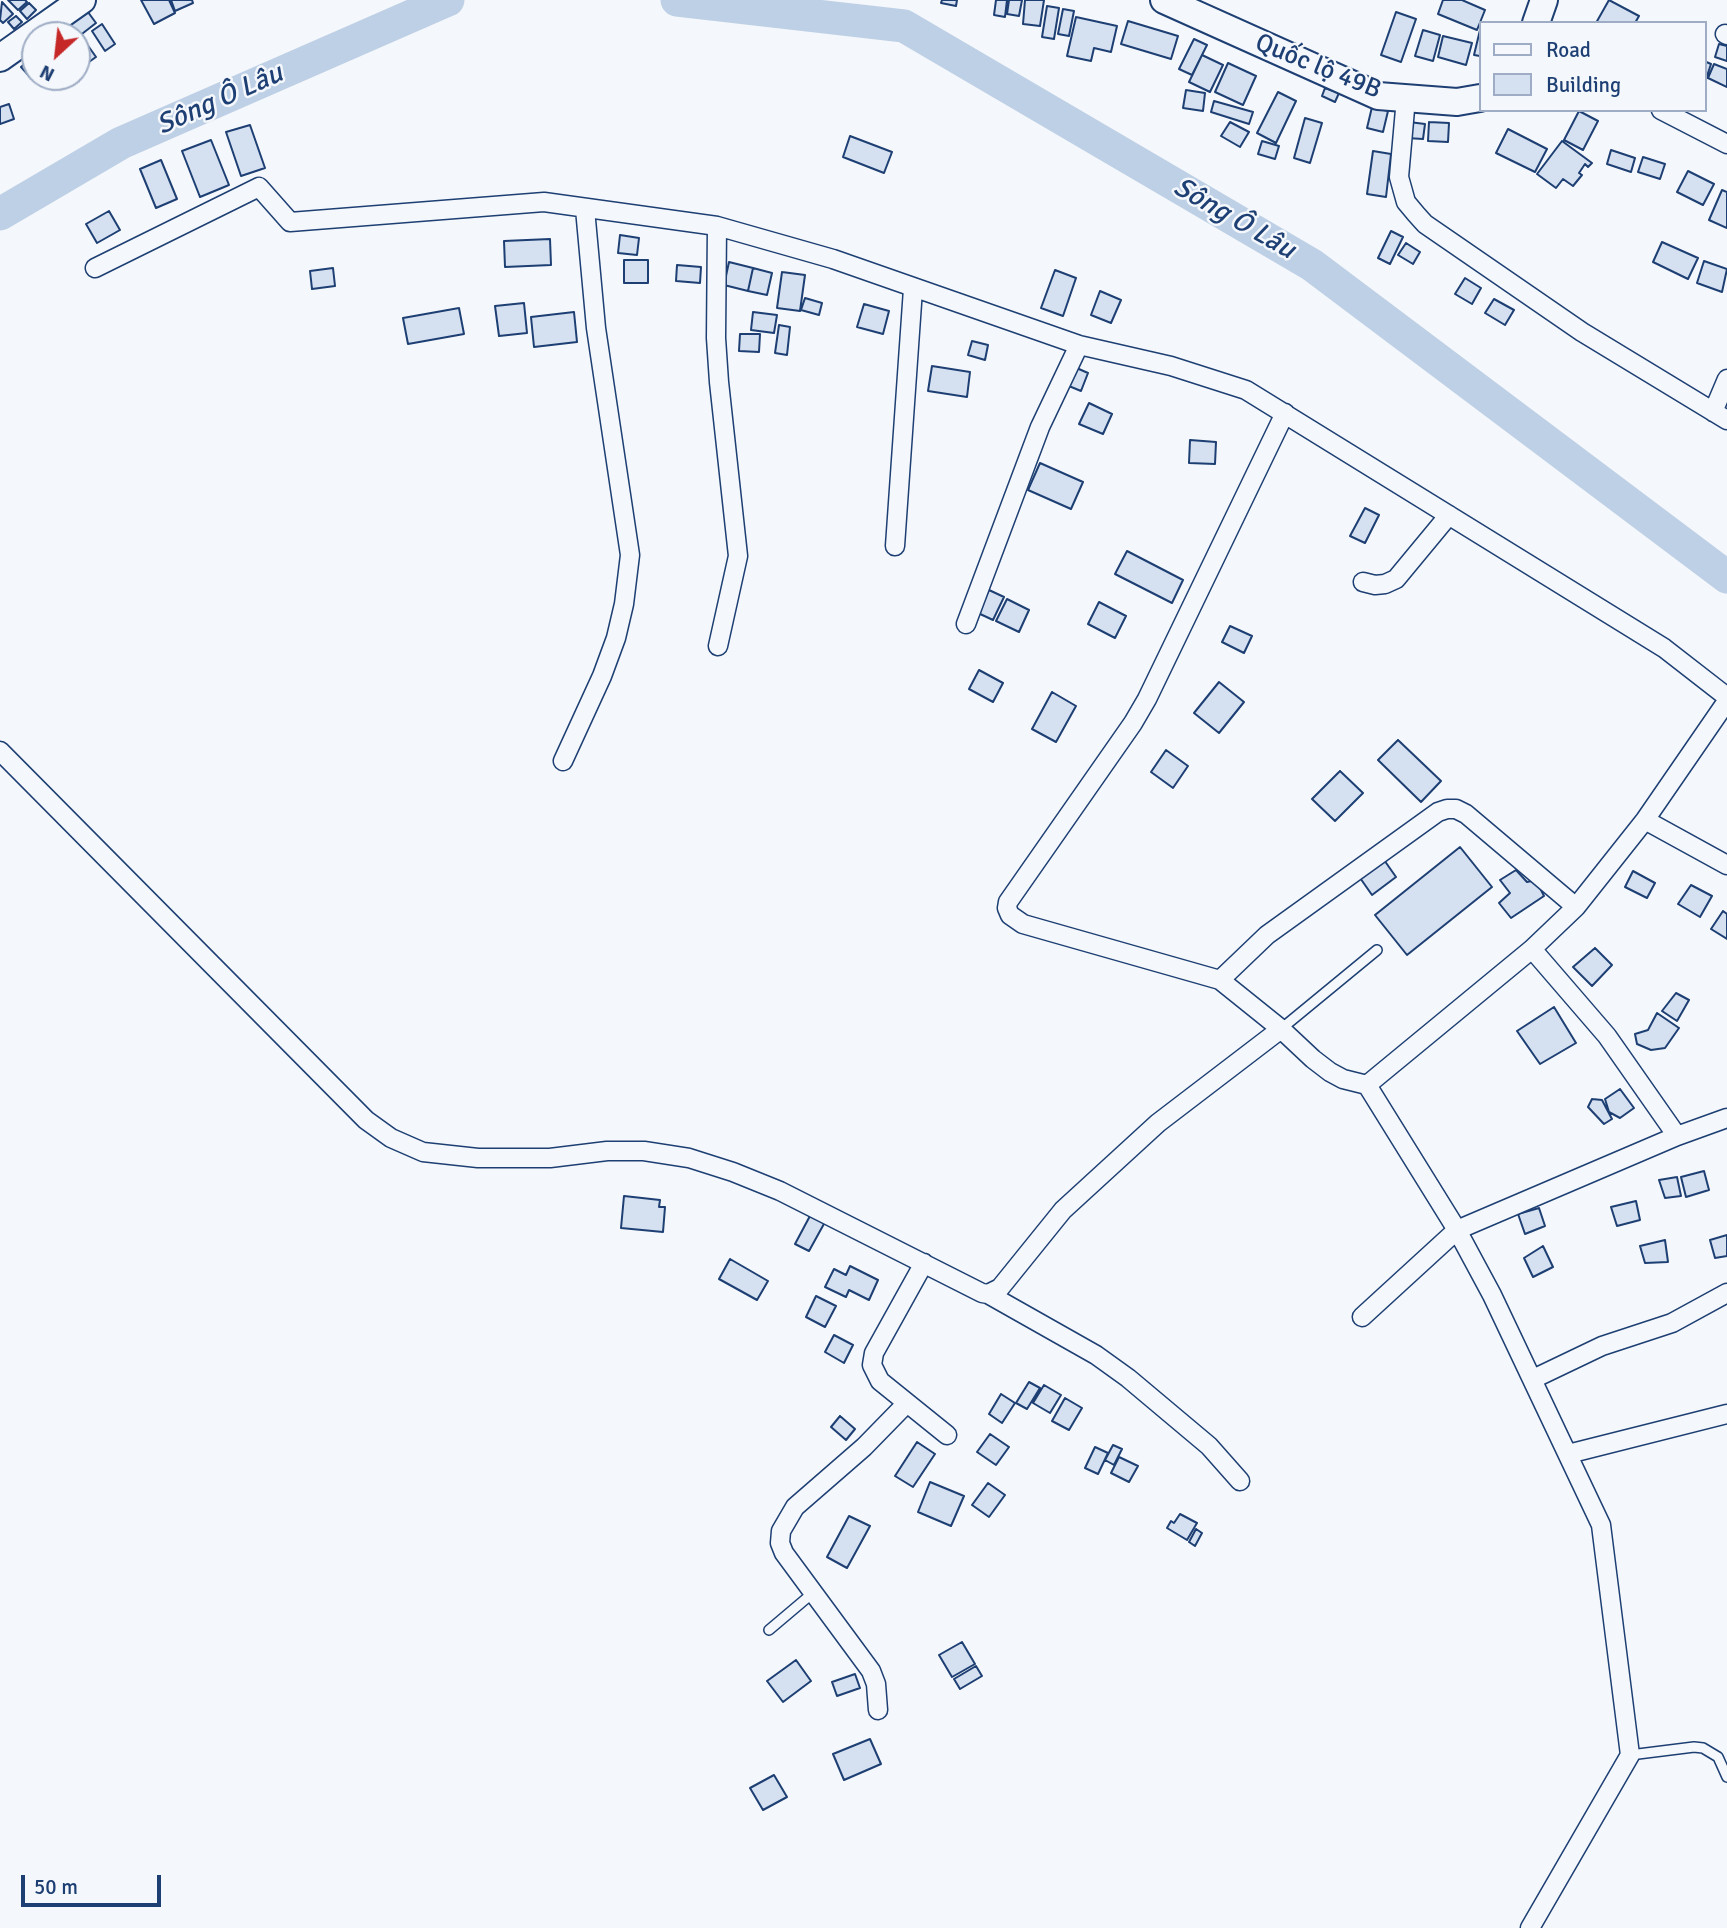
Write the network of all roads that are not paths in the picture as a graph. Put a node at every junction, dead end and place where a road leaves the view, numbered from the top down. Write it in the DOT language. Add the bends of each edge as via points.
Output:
graph roads {
  1 [pos="82,0"];
  2 [pos="1164,0"];
  3 [pos="1544,0"];
  4 [pos="1537,21"];
  5 [pos="0,58"];
  6 [pos="1406,98"];
  7 [pos="1478,98"];
  8 [pos="1665,112"];
  9 [pos="1727,144"];
  10 [pos="585,209"];
  11 [pos="717,226"];
  12 [pos="95,268"];
  13 [pos="913,289"];
  14 [pos="1079,345"];
  15 [pos="1727,379"];
  16 [pos="1285,413"];
  17 [pos="1720,416"];
  18 [pos="1449,514"];
  19 [pos="895,546"];
  20 [pos="1363,582"];
  21 [pos="965,624"];
  22 [pos="718,646"];
  23 [pos="1727,699"];
  24 [pos="0,751"];
  25 [pos="563,761"];
  26 [pos="1644,820"];
  27 [pos="1727,865"];
  28 [pos="1576,907"];
  29 [pos="1532,949"];
  30 [pos="1377,950"];
  31 [pos="1220,979"];
  32 [pos="1281,1029"];
  33 [pos="1367,1085"];
  34 [pos="1727,1118"];
  35 [pos="1677,1136"];
  36 [pos="1457,1230"];
  37 [pos="924,1263"];
  38 [pos="1727,1293"];
  39 [pos="988,1294"];
  40 [pos="1362,1317"];
  41 [pos="1533,1379"];
  42 [pos="907,1403"];
  43 [pos="1727,1414"];
  44 [pos="947,1435"];
  45 [pos="1568,1454"];
  46 [pos="1240,1481"];
  47 [pos="814,1592"];
  48 [pos="769,1630"];
  49 [pos="878,1710"];
  50 [pos="1630,1755"];
  51 [pos="1727,1777"];
  52 [pos="1530,1928"];
  1 -- 5 [label="main road"];
  2 -- 6 [label="main road, Quốc lộ 49B" via="1378,96"];
  3 -- 4 [label="main road"];
  6 -- 7 [label="main road, Quốc lộ 49B" via="1457,102"];
  6 -- 17 [label="street" via="1399,177 1406,202 1425,224 1582,332"];
  8 -- 9 [label="street"];
  10 -- 11 [label="street"];
  10 -- 12 [label="street" via="544,202 290,222 259,187"];
  10 -- 25 [label="street" via="596,328 630,555 616,638"];
  11 -- 13 [label="street" via="833,259"];
  11 -- 22 [label="street" via="717,360 738,556"];
  13 -- 14 [label="street"];
  13 -- 19 [label="street"];
  14 -- 16 [label="street" via="1171,366 1246,390"];
  14 -- 21 [label="street" via="1031,450"];
  15 -- 17 [label="street"];
  16 -- 18 [label="street"];
  16 -- 31 [label="street" via="1147,699 1007,908 1023,924"];
  18 -- 20 [label="street" via="1396,579 1375,585"];
  18 -- 23 [label="street" via="1664,648"];
  23 -- 26 [label="street"];
  24 -- 37 [label="street" via="366,1120 391,1138 423,1152 478,1158 550,1158 607,1151 689,1158 779,1191"];
  26 -- 27 [label="street"];
  26 -- 28 [label="street"];
  28 -- 29 [label="street"];
  28 -- 31 [label="street" via="1466,814 1447,809 1267,935"];
  29 -- 33 [label="street"];
  29 -- 35 [label="street" via="1607,1036"];
  30 -- 32 [label="lane"];
  31 -- 32 [label="street"];
  32 -- 33 [label="street" via="1330,1072"];
  32 -- 39 [label="street" via="1109,1167 1063,1210 1000,1287"];
  33 -- 36 [label="street"];
  34 -- 35 [label="street"];
  35 -- 36 [label="street"];
  36 -- 40 [label="street"];
  36 -- 41 [label="street"];
  37 -- 39 [label="street"];
  37 -- 42 [label="street" via="874,1353 872,1365 880,1381"];
  38 -- 41 [label="street" via="1672,1323 1602,1346"];
  39 -- 46 [label="street" via="1129,1378 1209,1446"];
  41 -- 45 [label="street"];
  42 -- 44 [label="street"];
  42 -- 47 [label="street" via="787,1518 780,1543"];
  43 -- 45 [label="street"];
  45 -- 50 [label="street" via="1601,1525"];
  47 -- 48 [label="lane"];
  47 -- 49 [label="street" via="871,1671"];
  50 -- 51 [label="lane" via="1703,1748 1718,1758"];
  50 -- 52 [label="street"];
}
